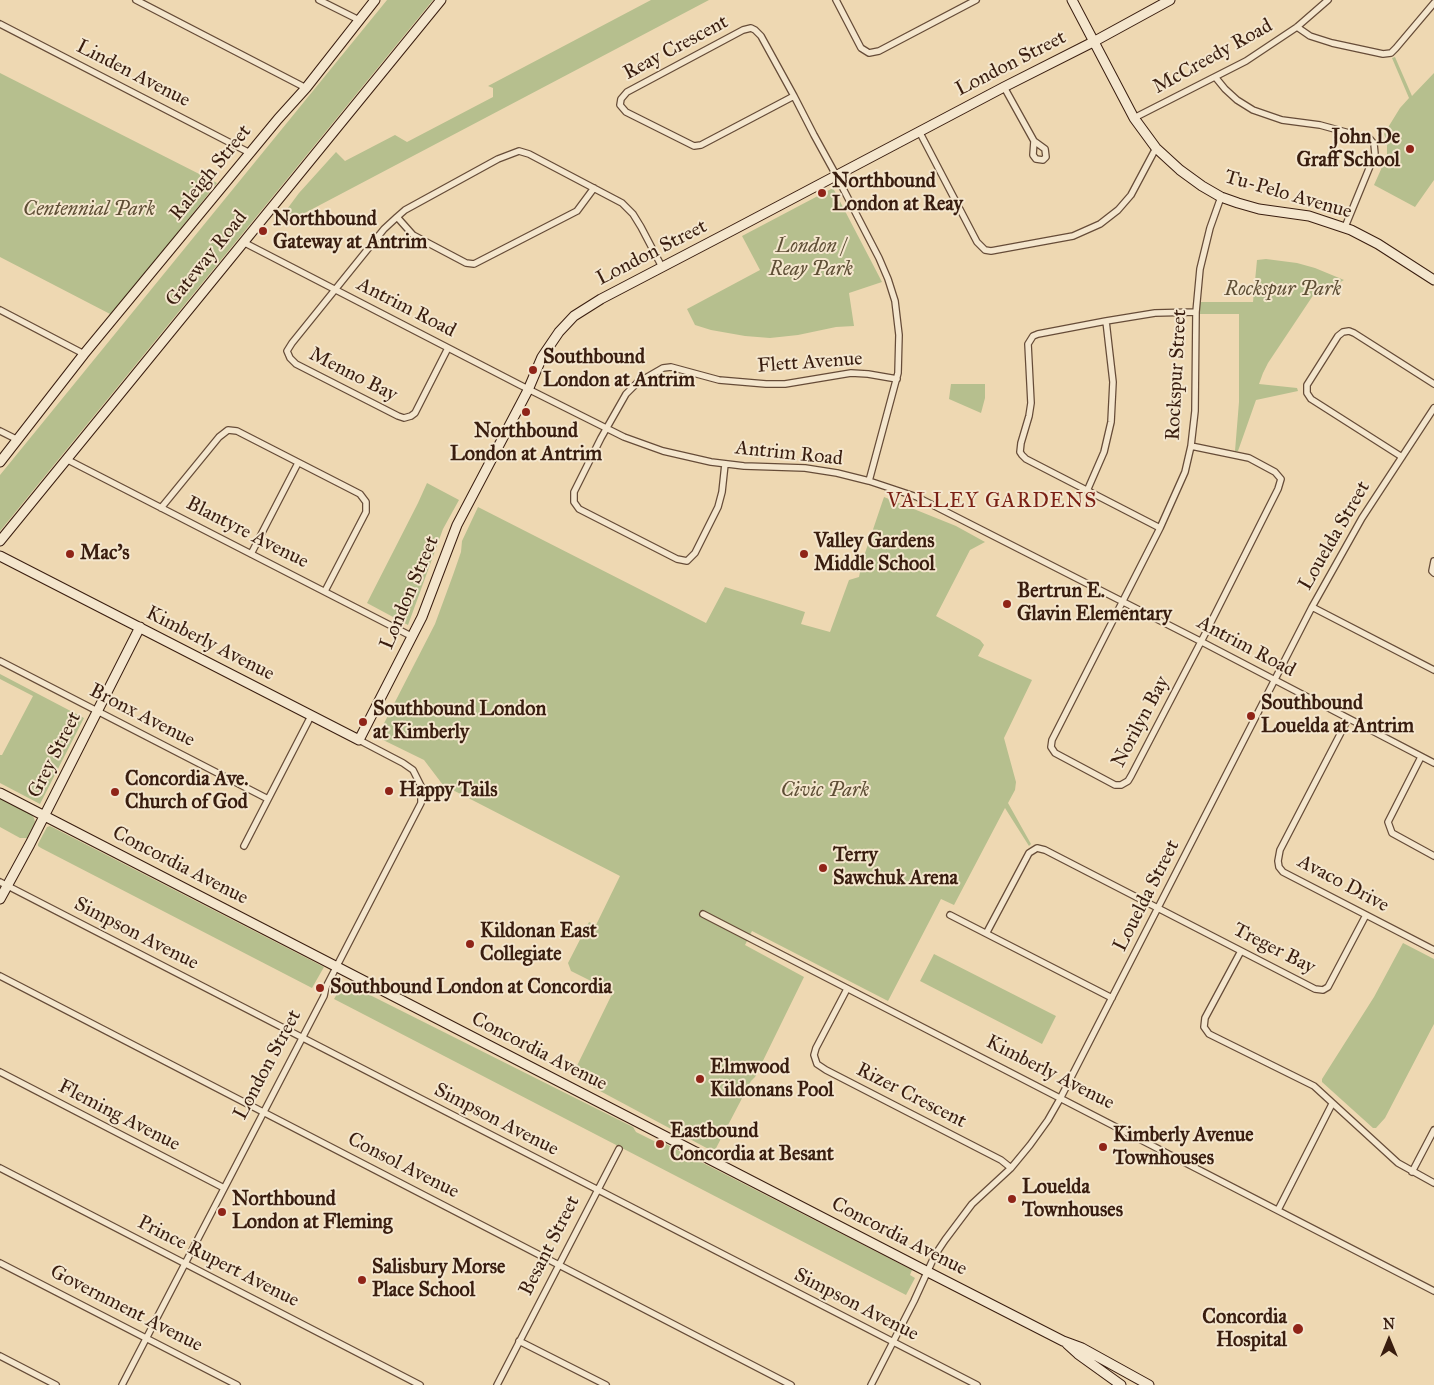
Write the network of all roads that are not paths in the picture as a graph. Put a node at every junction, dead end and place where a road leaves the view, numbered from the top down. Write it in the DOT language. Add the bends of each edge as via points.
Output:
graph roads {
  1 [pos="136,0"];
  2 [pos="320,0"];
  3 [pos="375,0"];
  4 [pos="441,0"];
  5 [pos="836,0"];
  6 [pos="976,0"];
  7 [pos="1072,0"];
  8 [pos="1170,0"];
  9 [pos="1328,0"];
  10 [pos="1434,4"];
  11 [pos="359,20"];
  12 [pos="0,24"];
  13 [pos="1297,27"];
  14 [pos="1095,41"];
  15 [pos="1216,78"];
  16 [pos="1004,87"];
  17 [pos="306,88"];
  18 [pos="794,96"];
  19 [pos="1134,118"];
  20 [pos="919,131"];
  21 [pos="1034,141"];
  22 [pos="1156,148"];
  23 [pos="250,153"];
  24 [pos="836,175"];
  25 [pos="594,188"];
  26 [pos="1222,197"];
  27 [pos="397,217"];
  28 [pos="1345,227"];
  29 [pos="243,242"];
  30 [pos="662,267"];
  31 [pos="1434,280"];
  32 [pos="335,290"];
  33 [pos="0,310"];
  34 [pos="1196,312"];
  35 [pos="1106,321"];
  36 [pos="448,348"];
  37 [pos="84,354"];
  38 [pos="897,379"];
  39 [pos="1434,384"];
  40 [pos="528,390"];
  41 [pos="1434,408"];
  42 [pos="607,429"];
  43 [pos="0,431"];
  44 [pos="18,440"];
  45 [pos="1191,446"];
  46 [pos="1402,457"];
  47 [pos="66,459"];
  48 [pos="0,462"];
  49 [pos="298,463"];
  50 [pos="725,464"];
  51 [pos="869,481"];
  52 [pos="1087,491"];
  53 [pos="161,508"];
  54 [pos="1160,528"];
  55 [pos="0,541"];
  56 [pos="251,554"];
  57 [pos="0,556"];
  58 [pos="1434,561"];
  59 [pos="1434,574"];
  60 [pos="325,591"];
  61 [pos="1122,602"];
  62 [pos="1312,607"];
  63 [pos="140,627"];
  64 [pos="412,637"];
  65 [pos="1202,642"];
  66 [pos="0,661"];
  67 [pos="1434,670"];
  68 [pos="1274,680"];
  69 [pos="97,711"];
  70 [pos="311,716"];
  71 [pos="1348,719"];
  72 [pos="359,740"];
  73 [pos="1422,757"];
  74 [pos="403,763"];
  75 [pos="1434,763"];
  76 [pos="0,793"];
  77 [pos="268,799"];
  78 [pos="44,816"];
  79 [pos="244,846"];
  80 [pos="1434,856"];
  81 [pos="3,884"];
  82 [pos="0,899"];
  83 [pos="1158,908"];
  84 [pos="703,914"];
  85 [pos="950,915"];
  86 [pos="1366,915"];
  87 [pos="987,932"];
  88 [pos="1434,950"];
  89 [pos="1241,951"];
  90 [pos="336,967"];
  91 [pos="0,976"];
  92 [pos="847,989"];
  93 [pos="1112,998"];
  94 [pos="302,1038"];
  95 [pos="0,1072"];
  96 [pos="1060,1099"];
  97 [pos="1332,1104"];
  98 [pos="263,1112"];
  99 [pos="1434,1130"];
  100 [pos="619,1149"];
  101 [pos="0,1168"];
  102 [pos="1011,1168"];
  103 [pos="1412,1172"];
  104 [pos="1434,1183"];
  105 [pos="224,1188"];
  106 [pos="597,1191"];
  107 [pos="1278,1210"];
  108 [pos="0,1263"];
  109 [pos="185,1264"];
  110 [pos="558,1265"];
  111 [pos="928,1272"];
  112 [pos="1434,1291"];
  113 [pos="146,1338"];
  114 [pos="519,1341"];
  115 [pos="1063,1341"];
  116 [pos="894,1342"];
  117 [pos="0,1356"];
  118 [pos="56,1385"];
  119 [pos="122,1385"];
  120 [pos="237,1385"];
  121 [pos="420,1385"];
  122 [pos="496,1385"];
  123 [pos="606,1385"];
  124 [pos="791,1385"];
  125 [pos="872,1385"];
  126 [pos="977,1385"];
  127 [pos="1121,1385"];
  128 [pos="1149,1385"];
  1 -- 17 [label="street"];
  2 -- 11 [label="street"];
  3 -- 11 [label="street, Raleigh Street"];
  4 -- 29 [label="street, Gateway Road"];
  5 -- 6 [label="street" via="861,48 869,53 879,51"];
  7 -- 14 [label="street, Tu-Pelo Avenue"];
  8 -- 14 [label="street, London Street"];
  9 -- 13 [label="street, McCreedy Road"];
  10 -- 13 [label="street" via="1392,53 1332,43 1310,36"];
  11 -- 17 [label="street, Raleigh Street"];
  12 -- 23 [label="street, Linden Avenue"];
  13 -- 15 [label="street, McCreedy Road"];
  14 -- 16 [label="street, London Street"];
  14 -- 19 [label="street, Tu-Pelo Avenue"];
  15 -- 19 [label="street, McCreedy Road"];
  15 -- 28 [label="street" via="1237,100 1253,110 1282,120 1320,125 1370,139 1375,154"];
  16 -- 20 [label="street, London Street"];
  16 -- 21 [label="street"];
  17 -- 23 [label="street, Raleigh Street"];
  18 -- 18 [label="street, Reay Crescent" via="694,146 626,112 620,105 627,92 750,28 761,36"];
  18 -- 24 [label="street, Reay Crescent"];
  19 -- 22 [label="street, Tu-Pelo Avenue"];
  20 -- 22 [label="street" via="977,242 990,251 1073,236 1100,224 1131,194"];
  20 -- 24 [label="street, London Street"];
  22 -- 26 [label="street, Tu-Pelo Avenue" via="1180,170"];
  23 -- 37 [label="street, Raleigh Street"];
  24 -- 30 [label="street, London Street"];
  24 -- 38 [label="street, Reay Crescent" via="880,258 891,286 899,325"];
  25 -- 27 [label="street" via="519,151 489,164"];
  25 -- 27 [label="street" via="577,211 474,264 413,236"];
  25 -- 30 [label="street" via="622,203 632,214"];
  26 -- 28 [label="street, Tu-Pelo Avenue" via="1250,207 1309,216"];
  26 -- 34 [label="street, Rockspur Street" via="1200,269"];
  27 -- 32 [label="street" via="384,228"];
  28 -- 31 [label="street, Tu-Pelo Avenue" via="1372,240"];
  29 -- 32 [label="street, Antrim Road"];
  29 -- 47 [label="street, Gateway Road"];
  30 -- 40 [label="street, London Street" via="601,298 574,316 550,344"];
  32 -- 36 [label="street, Antrim Road"];
  32 -- 36 [label="street, Menno Bay" via="287,351 296,364 404,418 415,413"];
  33 -- 37 [label="street"];
  34 -- 35 [label="street" via="1155,313"];
  34 -- 45 [label="street, Rockspur Street" via="1195,411"];
  35 -- 52 [label="street" via="1113,382 1111,422 1104,452"];
  35 -- 52 [label="street" via="1038,334 1028,344 1031,403 1020,452 1026,459"];
  36 -- 40 [label="street, Antrim Road"];
  37 -- 44 [label="street, Raleigh Street"];
  38 -- 42 [label="street, Flett Avenue" via="851,373 785,384 743,383 667,367 631,388"];
  38 -- 51 [label="street, Reay Crescent"];
  39 -- 46 [label="street" via="1348,331 1338,336 1307,385 1311,398"];
  40 -- 42 [label="street, Antrim Road"];
  40 -- 64 [label="street, London Street" via="457,525"];
  41 -- 46 [label="street, Louelda Street"];
  42 -- 50 [label="street, Antrim Road" via="663,451"];
  42 -- 50 [label="street, Flett Avenue" via="574,492 576,506 682,561 687,561 695,553 718,508"];
  43 -- 44 [label="street"];
  44 -- 48 [label="street, Raleigh Street"];
  45 -- 54 [label="street, Rockspur Street" via="1181,484"];
  45 -- 65 [label="street" via="1249,458 1275,472 1281,479"];
  46 -- 62 [label="street, Louelda Street" via="1362,518"];
  47 -- 53 [label="street, Blantyre Avenue"];
  47 -- 55 [label="street, Gateway Road"];
  49 -- 53 [label="street" via="237,431 228,430 219,436"];
  49 -- 56 [label="street"];
  49 -- 60 [label="street" via="360,494 366,502 366,512"];
  50 -- 51 [label="street, Antrim Road" via="805,468"];
  51 -- 61 [label="street, Antrim Road" via="941,508"];
  52 -- 54 [label="street"];
  53 -- 56 [label="street, Blantyre Avenue"];
  54 -- 61 [label="street, Rockspur Street"];
  56 -- 60 [label="street, Blantyre Avenue"];
  57 -- 63 [label="street, Kimberly Avenue"];
  58 -- 59 [label="street"];
  60 -- 64 [label="street, Blantyre Avenue"];
  61 -- 65 [label="street, Antrim Road"];
  61 -- 65 [label="street, Norilyn Bay" via="1054,734 1051,747 1056,753 1114,785 1128,781"];
  62 -- 67 [label="street"];
  62 -- 68 [label="street, Louelda Street"];
  63 -- 69 [label="street, Grey Street"];
  63 -- 70 [label="street, Kimberly Avenue"];
  64 -- 72 [label="street, London Street"];
  65 -- 68 [label="street, Antrim Road"];
  66 -- 69 [label="street, Bronx Avenue"];
  68 -- 71 [label="street, Antrim Road"];
  68 -- 83 [label="street, Louelda Street"];
  69 -- 77 [label="street, Bronx Avenue"];
  69 -- 78 [label="street, Grey Street"];
  70 -- 72 [label="street, Kimberly Avenue"];
  70 -- 77 [label="street"];
  71 -- 73 [label="street, Antrim Road"];
  71 -- 86 [label="street, Avaco Drive" via="1280,850 1278,861 1283,872"];
  72 -- 74 [label="street, Kimberly Avenue"];
  73 -- 75 [label="street, Antrim Road"];
  73 -- 80 [label="street" via="1388,822 1392,833"];
  74 -- 90 [label="street, London Street" via="413,770 419,781 421,803"];
  76 -- 78 [label="street, Concordia Avenue"];
  77 -- 79 [label="street"];
  78 -- 81 [label="street, Grey Street"];
  78 -- 90 [label="street, Concordia Avenue"];
  81 -- 82 [label="street, Grey Street"];
  81 -- 94 [label="street, Simpson Avenue"];
  83 -- 87 [label="street, Treger Bay" via="1038,848 1029,853"];
  83 -- 89 [label="street, Treger Bay"];
  83 -- 93 [label="street, Louelda Street"];
  84 -- 92 [label="street, Kimberly Avenue"];
  85 -- 87 [label="street"];
  86 -- 88 [label="street, Avaco Drive"];
  86 -- 89 [label="street, Treger Bay" via="1328,987 1323,990 1315,989"];
  87 -- 93 [label="street"];
  89 -- 97 [label="street" via="1205,1018 1204,1027 1209,1034 1314,1086"];
  90 -- 94 [label="street, London Street"];
  90 -- 111 [label="street, Concordia Avenue"];
  91 -- 98 [label="street, Consol Avenue"];
  92 -- 96 [label="street, Kimberly Avenue"];
  92 -- 102 [label="street, Rizer Crescent" via="816,1048 817,1064"];
  93 -- 96 [label="street, Louelda Street"];
  94 -- 98 [label="street, London Street"];
  94 -- 106 [label="street, Simpson Avenue"];
  95 -- 105 [label="street, Fleming Avenue"];
  96 -- 102 [label="street, Louelda Street"];
  96 -- 107 [label="street, Kimberly Avenue"];
  97 -- 103 [label="street" via="1398,1164"];
  97 -- 107 [label="street"];
  98 -- 105 [label="street, London Street"];
  98 -- 110 [label="street, Consol Avenue"];
  99 -- 103 [label="street"];
  100 -- 106 [label="street, Besant Street"];
  101 -- 109 [label="street, Prince Rupert Avenue"];
  102 -- 111 [label="street, Louelda Street" via="972,1204 956,1224 935,1255"];
  103 -- 104 [label="street"];
  105 -- 109 [label="street, London Street"];
  106 -- 110 [label="street, Besant Street"];
  106 -- 116 [label="street, Simpson Avenue"];
  107 -- 112 [label="street, Kimberly Avenue"];
  108 -- 113 [label="street, Government Avenue"];
  109 -- 113 [label="street, London Street"];
  109 -- 121 [label="street, Prince Rupert Avenue"];
  110 -- 114 [label="street, Besant Street"];
  110 -- 124 [label="street, Consol Avenue"];
  111 -- 115 [label="street, Concordia Avenue"];
  111 -- 116 [label="street, Louelda Street"];
  113 -- 119 [label="street, London Street"];
  113 -- 120 [label="street, Government Avenue"];
  114 -- 122 [label="street, Besant Street"];
  114 -- 123 [label="street"];
  115 -- 127 [label="street, Concordia Avenue"];
  115 -- 128 [label="street, Concordia Avenue"];
  116 -- 125 [label="street, Louelda Street"];
  116 -- 126 [label="street, Simpson Avenue"];
  117 -- 118 [label="street"];
}
